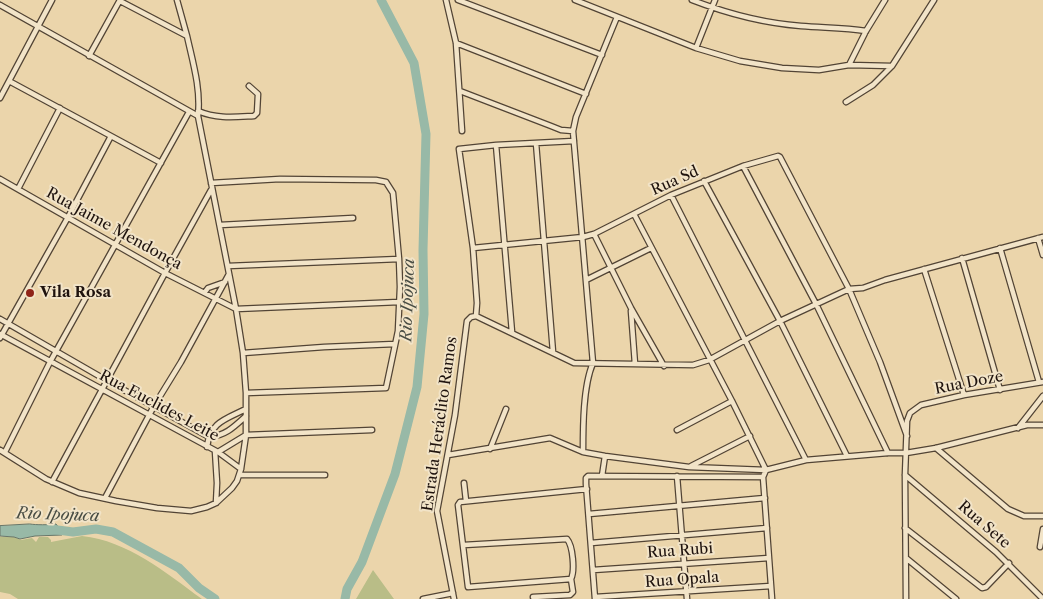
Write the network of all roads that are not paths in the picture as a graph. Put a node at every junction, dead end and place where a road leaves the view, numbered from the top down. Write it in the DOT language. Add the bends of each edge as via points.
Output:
graph roads {
  1 [pos="52,0"];
  2 [pos="120,0"];
  3 [pos="177,0"];
  4 [pos="446,0"];
  5 [pos="458,0"];
  6 [pos="575,0"];
  7 [pos="692,0"];
  8 [pos="715,0"];
  9 [pos="885,0"];
  10 [pos="934,0"];
  11 [pos="0,5"];
  12 [pos="712,8"];
  13 [pos="617,17"];
  14 [pos="38,26"];
  15 [pos="866,31"];
  16 [pos="187,36"];
  17 [pos="456,43"];
  18 [pos="696,48"];
  19 [pos="602,55"];
  20 [pos="89,56"];
  21 [pos="849,65"];
  22 [pos="892,66"];
  23 [pos="10,81"];
  24 [pos="249,86"];
  25 [pos="460,91"];
  26 [pos="586,94"];
  27 [pos="0,98"];
  28 [pos="846,102"];
  29 [pos="60,108"];
  30 [pos="189,112"];
  31 [pos="198,114"];
  32 [pos="462,131"];
  33 [pos="573,131"];
  34 [pos="111,136"];
  35 [pos="574,141"];
  36 [pos="536,143"];
  37 [pos="496,145"];
  38 [pos="160,163"];
  39 [pos="743,166"];
  40 [pos="0,179"];
  41 [pos="704,181"];
  42 [pos="211,183"];
  43 [pos="18,189"];
  44 [pos="211,190"];
  45 [pos="671,194"];
  46 [pos="634,214"];
  47 [pos="67,218"];
  48 [pos="353,218"];
  49 [pos="220,225"];
  50 [pos="594,234"];
  51 [pos="583,237"];
  52 [pos="1041,238"];
  53 [pos="543,240"];
  54 [pos="505,244"];
  55 [pos="116,245"];
  56 [pos="473,248"];
  57 [pos="652,248"];
  58 [pos="1000,248"];
  59 [pos="1043,255"];
  60 [pos="962,258"];
  61 [pos="399,259"];
  62 [pos="228,266"];
  63 [pos="611,268"];
  64 [pos="924,269"];
  65 [pos="164,273"];
  66 [pos="229,274"];
  67 [pos="586,280"];
  68 [pos="225,282"];
  69 [pos="849,289"];
  70 [pos="205,292"];
  71 [pos="216,299"];
  72 [pos="399,302"];
  73 [pos="816,304"];
  74 [pos="631,308"];
  75 [pos="236,309"];
  76 [pos="476,316"];
  77 [pos="0,318"];
  78 [pos="780,321"];
  79 [pos="8,323"];
  80 [pos="512,332"];
  81 [pos="1,336"];
  82 [pos="745,339"];
  83 [pos="395,344"];
  84 [pos="56,352"];
  85 [pos="553,352"];
  86 [pos="243,353"];
  87 [pos="709,360"];
  88 [pos="50,362"];
  89 [pos="593,363"];
  90 [pos="635,364"];
  91 [pos="664,366"];
  92 [pos="106,380"];
  93 [pos="1041,382"];
  94 [pos="101,390"];
  95 [pos="1000,390"];
  96 [pos="246,393"];
  97 [pos="964,395"];
  98 [pos="1043,396"];
  99 [pos="732,401"];
  100 [pos="154,406"];
  101 [pos="246,409"];
  102 [pos="506,409"];
  103 [pos="149,416"];
  104 [pos="246,416"];
  105 [pos="1043,425"];
  106 [pos="1018,428"];
  107 [pos="372,430"];
  108 [pos="677,430"];
  109 [pos="246,435"];
  110 [pos="750,436"];
  111 [pos="907,436"];
  112 [pos="208,437"];
  113 [pos="207,447"];
  114 [pos="936,448"];
  115 [pos="490,449"];
  116 [pos="2,451"];
  117 [pos="217,452"];
  118 [pos="583,452"];
  119 [pos="888,453"];
  120 [pos="906,453"];
  121 [pos="448,455"];
  122 [pos="605,456"];
  123 [pos="847,456"];
  124 [pos="806,460"];
  125 [pos="689,467"];
  126 [pos="766,470"];
  127 [pos="241,472"];
  128 [pos="324,474"];
  129 [pos="905,475"];
  130 [pos="602,476"];
  131 [pos="677,476"];
  132 [pos="763,477"];
  133 [pos="52,482"];
  134 [pos="464,483"];
  135 [pos="587,489"];
  136 [pos="105,498"];
  137 [pos="765,498"];
  138 [pos="466,501"];
  139 [pos="216,503"];
  140 [pos="680,507"];
  141 [pos="589,514"];
  142 [pos="1043,516"];
  143 [pos="766,528"];
  144 [pos="905,528"];
  145 [pos="1043,529"];
  146 [pos="683,535"];
  147 [pos="591,543"];
  148 [pos="464,544"];
  149 [pos="1040,547"];
  150 [pos="769,558"];
  151 [pos="906,558"];
  152 [pos="685,563"];
  153 [pos="1009,564"];
  154 [pos="593,570"];
  155 [pos="571,579"];
  156 [pos="771,586"];
  157 [pos="453,592"];
  158 [pos="687,592"];
  159 [pos="532,597"];
  160 [pos="595,598"];
  161 [pos="423,599"];
  162 [pos="454,599"];
  163 [pos="687,599"];
  164 [pos="772,599"];
  165 [pos="906,599"];
  166 [pos="956,599"];
  167 [pos="1043,599"];
  1 -- 14 [label="street"];
  2 -- 16 [label="street"];
  2 -- 20 [label="street"];
  3 -- 16 [label="street"];
  4 -- 17 [label="street"];
  5 -- 19 [label="street"];
  6 -- 13 [label="street"];
  7 -- 12 [label="street"];
  8 -- 12 [label="street"];
  9 -- 15 [label="street"];
  10 -- 22 [label="street"];
  11 -- 14 [label="street"];
  12 -- 15 [label="street" via="768,23 848,27"];
  12 -- 18 [label="street"];
  13 -- 18 [label="street"];
  13 -- 19 [label="street"];
  14 -- 20 [label="street"];
  14 -- 23 [label="street"];
  15 -- 21 [label="street"];
  16 -- 31 [label="street" via="198,87"];
  17 -- 25 [label="street"];
  17 -- 26 [label="street"];
  18 -- 21 [label="street" via="740,61 782,68 819,70"];
  19 -- 26 [label="street"];
  20 -- 30 [label="street"];
  21 -- 22 [label="street"];
  22 -- 28 [label="street" via="873,85"];
  23 -- 27 [label="street"];
  23 -- 29 [label="street"];
  24 -- 31 [label="street" via="258,94 254,116 222,118"];
  25 -- 32 [label="street"];
  25 -- 33 [label="street" via="561,130"];
  26 -- 33 [label="street"];
  29 -- 34 [label="street"];
  29 -- 43 [label="street"];
  30 -- 31 [label="street"];
  30 -- 38 [label="street"];
  31 -- 42 [label="street"];
  33 -- 35 [label="street"];
  34 -- 38 [label="street"];
  34 -- 47 [label="street"];
  35 -- 36 [label="street"];
  35 -- 51 [label="street"];
  36 -- 37 [label="street"];
  36 -- 53 [label="street"];
  37 -- 54 [label="street"];
  37 -- 56 [label="street" via="460,149"];
  38 -- 55 [label="street"];
  39 -- 41 [label="street, Rua Sd"];
  39 -- 69 [label="street, Rua Sd" via="780,157"];
  39 -- 73 [label="street"];
  40 -- 43 [label="street, Rua Jaime Mendonça"];
  41 -- 45 [label="street, Rua Sd"];
  41 -- 78 [label="street"];
  42 -- 44 [label="street"];
  42 -- 61 [label="street" via="280,179 386,182 393,194"];
  43 -- 47 [label="street, Rua Jaime Mendonça"];
  44 -- 49 [label="street"];
  44 -- 65 [label="street"];
  45 -- 46 [label="street, Rua Sd"];
  45 -- 82 [label="street"];
  46 -- 50 [label="street, Rua Sd"];
  46 -- 57 [label="street"];
  47 -- 55 [label="street, Rua Jaime Mendonça"];
  47 -- 79 [label="street"];
  48 -- 49 [label="street"];
  49 -- 62 [label="street"];
  50 -- 51 [label="street, Rua Sd"];
  50 -- 63 [label="street"];
  51 -- 53 [label="street, Rua Sd"];
  51 -- 67 [label="street"];
  52 -- 58 [label="street"];
  52 -- 59 [label="street"];
  53 -- 54 [label="street, Rua Sd"];
  53 -- 85 [label="street"];
  54 -- 56 [label="street, Rua Sd"];
  54 -- 80 [label="street"];
  55 -- 65 [label="street, Rua Jaime Mendonça"];
  55 -- 84 [label="street"];
  56 -- 76 [label="street"];
  57 -- 63 [label="street"];
  57 -- 87 [label="street"];
  58 -- 60 [label="street"];
  58 -- 93 [label="street"];
  60 -- 64 [label="street"];
  60 -- 95 [label="street"];
  61 -- 62 [label="street"];
  61 -- 72 [label="street"];
  62 -- 66 [label="street"];
  63 -- 67 [label="street"];
  63 -- 74 [label="street"];
  64 -- 69 [label="street" via="863,288"];
  64 -- 97 [label="street"];
  65 -- 70 [label="street, Rua Jaime Mendonça"];
  65 -- 92 [label="street"];
  66 -- 68 [label="street"];
  66 -- 75 [label="street"];
  67 -- 89 [label="street"];
  68 -- 70 [label="street"];
  68 -- 71 [label="street"];
  69 -- 73 [label="street"];
  69 -- 111 [label="street"];
  70 -- 71 [label="street, Rua Jaime Mendonça"];
  71 -- 75 [label="street, Rua Jaime Mendonça"];
  71 -- 100 [label="street"];
  72 -- 75 [label="street"];
  72 -- 83 [label="street"];
  73 -- 78 [label="street"];
  73 -- 119 [label="street"];
  74 -- 90 [label="street"];
  74 -- 91 [label="street"];
  75 -- 86 [label="street"];
  76 -- 80 [label="street"];
  76 -- 121 [label="street, Estrada Heráclito Ramos" via="467,321"];
  77 -- 79 [label="street, Rua Euclides Leite"];
  78 -- 82 [label="street"];
  78 -- 123 [label="street"];
  79 -- 81 [label="street"];
  79 -- 84 [label="street, Rua Euclides Leite"];
  80 -- 85 [label="street"];
  81 -- 88 [label="street, Rua Euclides Leite"];
  82 -- 87 [label="street"];
  82 -- 124 [label="street"];
  83 -- 86 [label="street"];
  83 -- 96 [label="street" via="386,388"];
  84 -- 88 [label="street"];
  84 -- 92 [label="street, Rua Euclides Leite"];
  85 -- 89 [label="street" via="574,363"];
  86 -- 96 [label="street"];
  87 -- 91 [label="street" via="693,366"];
  87 -- 99 [label="street"];
  88 -- 94 [label="street, Rua Euclides Leite"];
  88 -- 116 [label="street"];
  89 -- 90 [label="street"];
  89 -- 118 [label="street" via="583,422"];
  90 -- 91 [label="street"];
  92 -- 94 [label="street"];
  92 -- 100 [label="street, Rua Euclides Leite"];
  93 -- 95 [label="street, Rua Doze"];
  94 -- 103 [label="street, Rua Euclides Leite"];
  94 -- 133 [label="street"];
  95 -- 97 [label="street, Rua Doze"];
  96 -- 101 [label="street"];
  97 -- 111 [label="street, Rua Doze" via="921,405 910,413"];
  98 -- 106 [label="street"];
  99 -- 108 [label="street"];
  99 -- 110 [label="street"];
  100 -- 103 [label="street"];
  100 -- 112 [label="street, Rua Euclides Leite"];
  101 -- 104 [label="street"];
  101 -- 112 [label="street" via="220,421"];
  102 -- 115 [label="street"];
  103 -- 113 [label="street, Rua Euclides Leite"];
  103 -- 136 [label="street"];
  104 -- 109 [label="street"];
  104 -- 112 [label="street, Rua Euclides Leite" via="227,433"];
  105 -- 106 [label="street"];
  106 -- 114 [label="street"];
  107 -- 109 [label="street, Rua Euclides Leite"];
  109 -- 117 [label="street, Rua Euclides Leite"];
  109 -- 127 [label="street"];
  110 -- 125 [label="street"];
  110 -- 126 [label="street"];
  111 -- 120 [label="street"];
  112 -- 113 [label="street"];
  113 -- 117 [label="street, Rua Euclides Leite"];
  114 -- 120 [label="street"];
  114 -- 142 [label="street" via="1008,509 1018,514"];
  115 -- 118 [label="street" via="550,438"];
  115 -- 121 [label="street"];
  116 -- 133 [label="street"];
  117 -- 127 [label="street"];
  117 -- 139 [label="street"];
  118 -- 122 [label="street"];
  119 -- 120 [label="street"];
  119 -- 123 [label="street"];
  120 -- 129 [label="street"];
  121 -- 157 [label="street, Estrada Heráclito Ramos" via="438,518"];
  122 -- 125 [label="street"];
  122 -- 130 [label="street"];
  123 -- 124 [label="street"];
  124 -- 126 [label="street"];
  125 -- 126 [label="street"];
  126 -- 132 [label="street"];
  127 -- 128 [label="street"];
  127 -- 139 [label="street" via="232,488"];
  129 -- 144 [label="street"];
  129 -- 153 [label="street, Rua Sete"];
  130 -- 131 [label="street"];
  130 -- 135 [label="street" via="586,478"];
  131 -- 132 [label="street"];
  131 -- 140 [label="street"];
  132 -- 137 [label="street"];
  133 -- 136 [label="street" via="79,493"];
  134 -- 138 [label="street"];
  135 -- 138 [label="street"];
  135 -- 141 [label="street"];
  136 -- 139 [label="street" via="191,511"];
  137 -- 140 [label="street"];
  137 -- 143 [label="street"];
  138 -- 148 [label="street" via="458,505"];
  140 -- 141 [label="street"];
  140 -- 146 [label="street"];
  141 -- 147 [label="street"];
  143 -- 146 [label="street"];
  143 -- 150 [label="street"];
  144 -- 151 [label="street"];
  144 -- 153 [label="street" via="982,588"];
  145 -- 149 [label="street"];
  146 -- 147 [label="street"];
  146 -- 152 [label="street"];
  147 -- 154 [label="street"];
  148 -- 155 [label="street" via="567,539 574,571"];
  148 -- 155 [label="street" via="467,584 470,587"];
  150 -- 152 [label="street, Rua Rubi"];
  150 -- 156 [label="street"];
  151 -- 165 [label="street"];
  151 -- 166 [label="street"];
  152 -- 154 [label="street, Rua Rubi"];
  152 -- 158 [label="street"];
  153 -- 167 [label="street, Rua Sete"];
  154 -- 160 [label="street"];
  155 -- 159 [label="street" via="573,592 570,595"];
  156 -- 158 [label="street, Rua Opala"];
  156 -- 164 [label="street"];
  157 -- 161 [label="street"];
  157 -- 162 [label="street, Estrada Heráclito Ramos"];
  158 -- 160 [label="street, Rua Opala"];
  158 -- 163 [label="street"];
}
